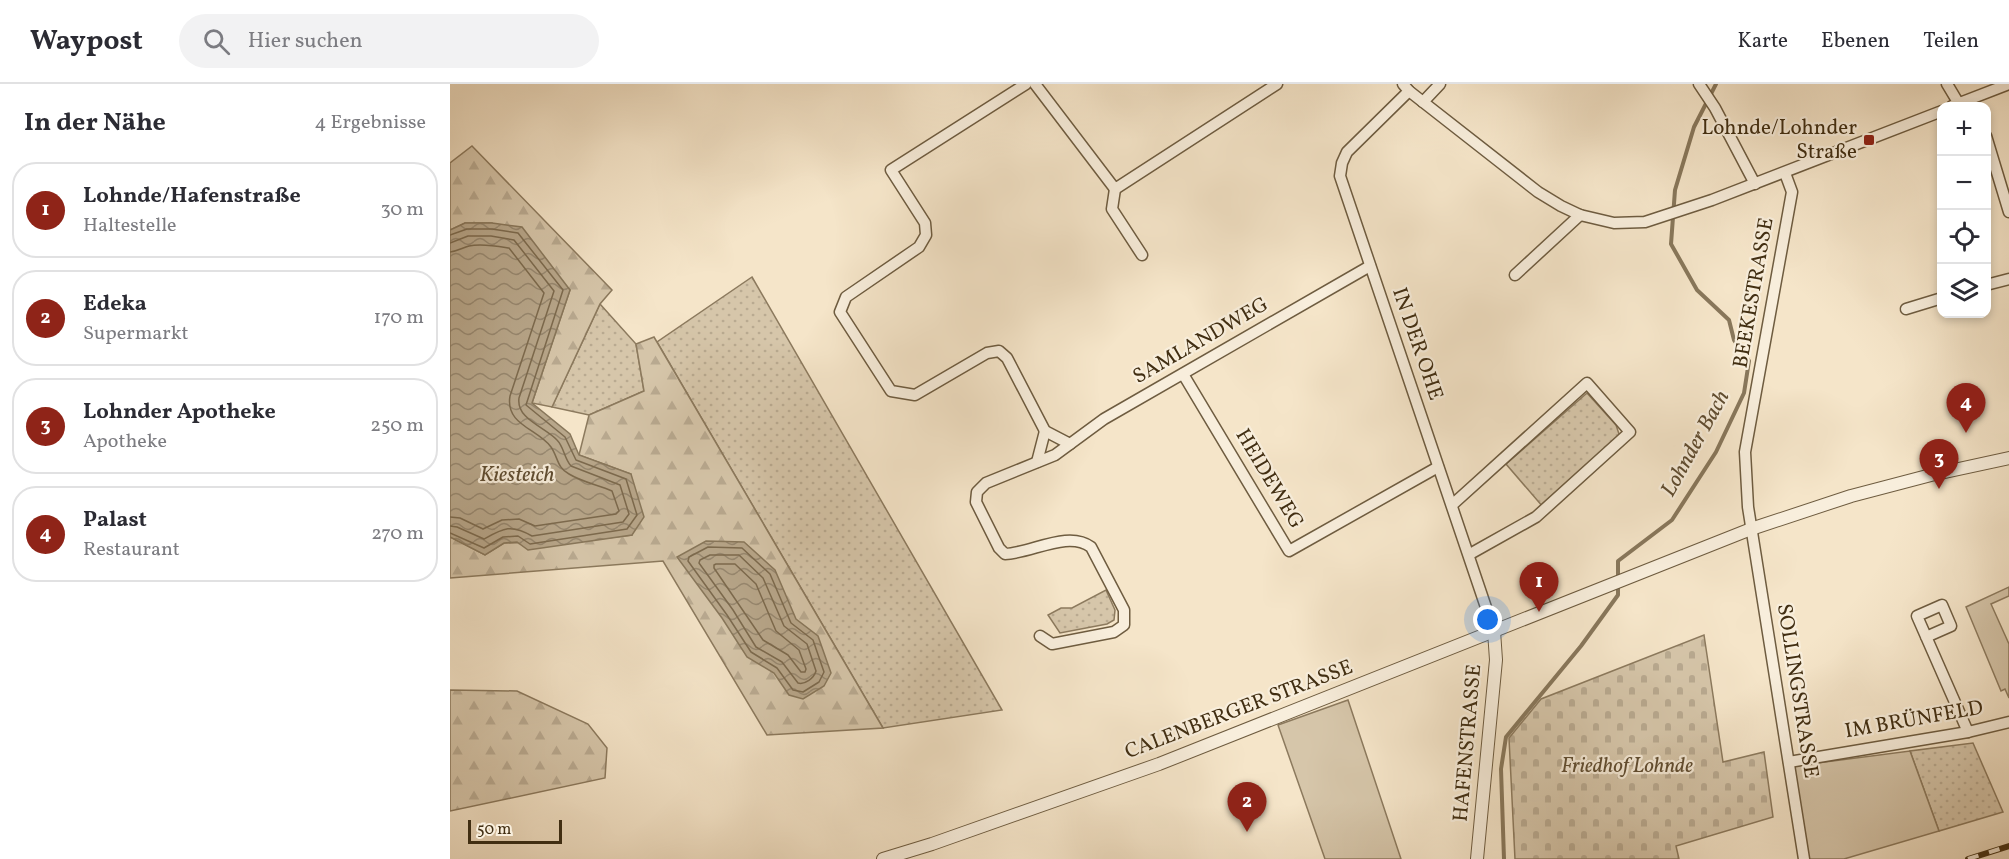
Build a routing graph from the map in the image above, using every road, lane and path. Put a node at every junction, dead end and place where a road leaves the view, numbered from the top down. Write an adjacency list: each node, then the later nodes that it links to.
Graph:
1 (1026, 84): 27 (street)
2 (1035, 84): 16 (street)
3 (1277, 84): 16 (street)
4 (1440, 84): 9 (street)
5 (1947, 84): 10 (street)
6 (2009, 84): 11 (street)
7 (1406, 87): 9 (street); 20 (street, IN DER OHE)
8 (1702, 88): 15 (street)
9 (1423, 102): 18 (street)
10 (1955, 102)
11 (1977, 102)
12 (1937, 113): 14 (street)
13 (1991, 153): 17 (street)
14 (1785, 173): 15 (street); 33 (street, BEEKESTRASSE)
15 (1755, 184): 18 (street)
16 (1115, 189): 19 (street)
17 (2009, 212)
18 (1580, 215): 21 (street)
19 (1142, 255)
20 (1370, 266): 26 (street, SAMLANDWEG); 31 (street, IN DER OHE)
21 (1515, 275)
22 (2009, 279): 23 (street)
23 (1991, 284)
24 (1937, 299): 25 (street)
25 (1906, 309)
26 (1183, 374): 28 (street, SAMLANDWEG); 31 (street, HEIDEWEG)
27 (1045, 431): 28 (street); 30 (street)
28 (1070, 444): 30 (street, SAMLANDWEG)
29 (2009, 458): 33 (street)
30 (1037, 462): 36 (street, SAMLANDWEG)
31 (1438, 467): 32 (street, IN DER OHE)
32 (1452, 505): 34 (street, IN DER OHE); 34 (street)
33 (1751, 529): 35 (street, CALENBERGER STRASSE); 40 (street, SOLLINGSTRASSE)
34 (1470, 555): 35 (street, IN DER OHE)
35 (1494, 631): 41 (street, CALENBERGER STRASSE); 42 (street, HAFENSTRASSE)
36 (1040, 636)
37 (1926, 637): 39 (street)
38 (2009, 722): 39 (street, IM BRÜNFELD)
39 (1968, 732): 40 (street, IM BRÜNFELD)
40 (1789, 762): 43 (street, SOLLINGSTRASSE)
41 (883, 859)
42 (1477, 859)
43 (1804, 859)

